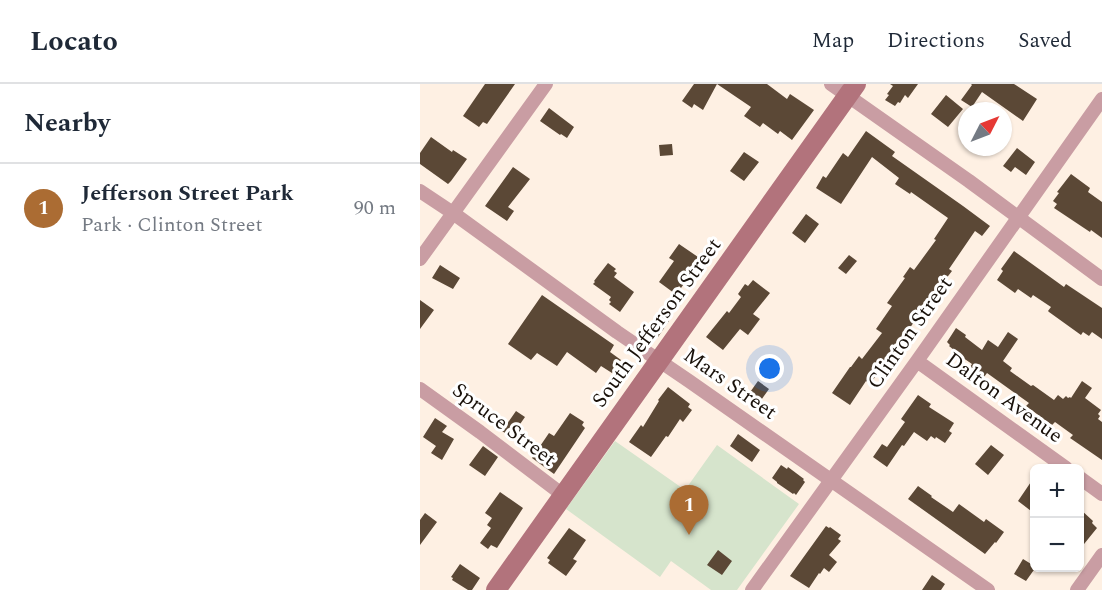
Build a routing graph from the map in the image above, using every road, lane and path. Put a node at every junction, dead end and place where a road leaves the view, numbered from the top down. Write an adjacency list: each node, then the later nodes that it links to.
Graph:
1 (546, 84): 6 (street)
2 (831, 84): 3 (street)
3 (852, 90): 7 (street); 10 (street, South Jefferson Street)
4 (1102, 99): 7 (street, Clinton Street)
5 (420, 191): 6 (street, Mars Street)
6 (453, 213): 8 (street); 10 (street, Mars Street)
7 (1018, 217): 9 (street); 11 (street, Clinton Street)
8 (420, 259)
9 (1102, 279)
10 (659, 361): 14 (street, Mars Street); 17 (street, South Jefferson Street)
11 (917, 361): 13 (street, Dalton Avenue); 14 (street, Clinton Street)
12 (420, 389): 17 (street, Spruce Street)
13 (1060, 464)
14 (831, 480): 20 (street, Clinton Street); 21 (street, Mars Street)
15 (1084, 481): 16 (street)
16 (1102, 494)
17 (563, 495): 19 (street, South Jefferson Street)
18 (1102, 555): 22 (street)
19 (496, 590)
20 (752, 590)
21 (988, 590)
22 (1077, 590)

